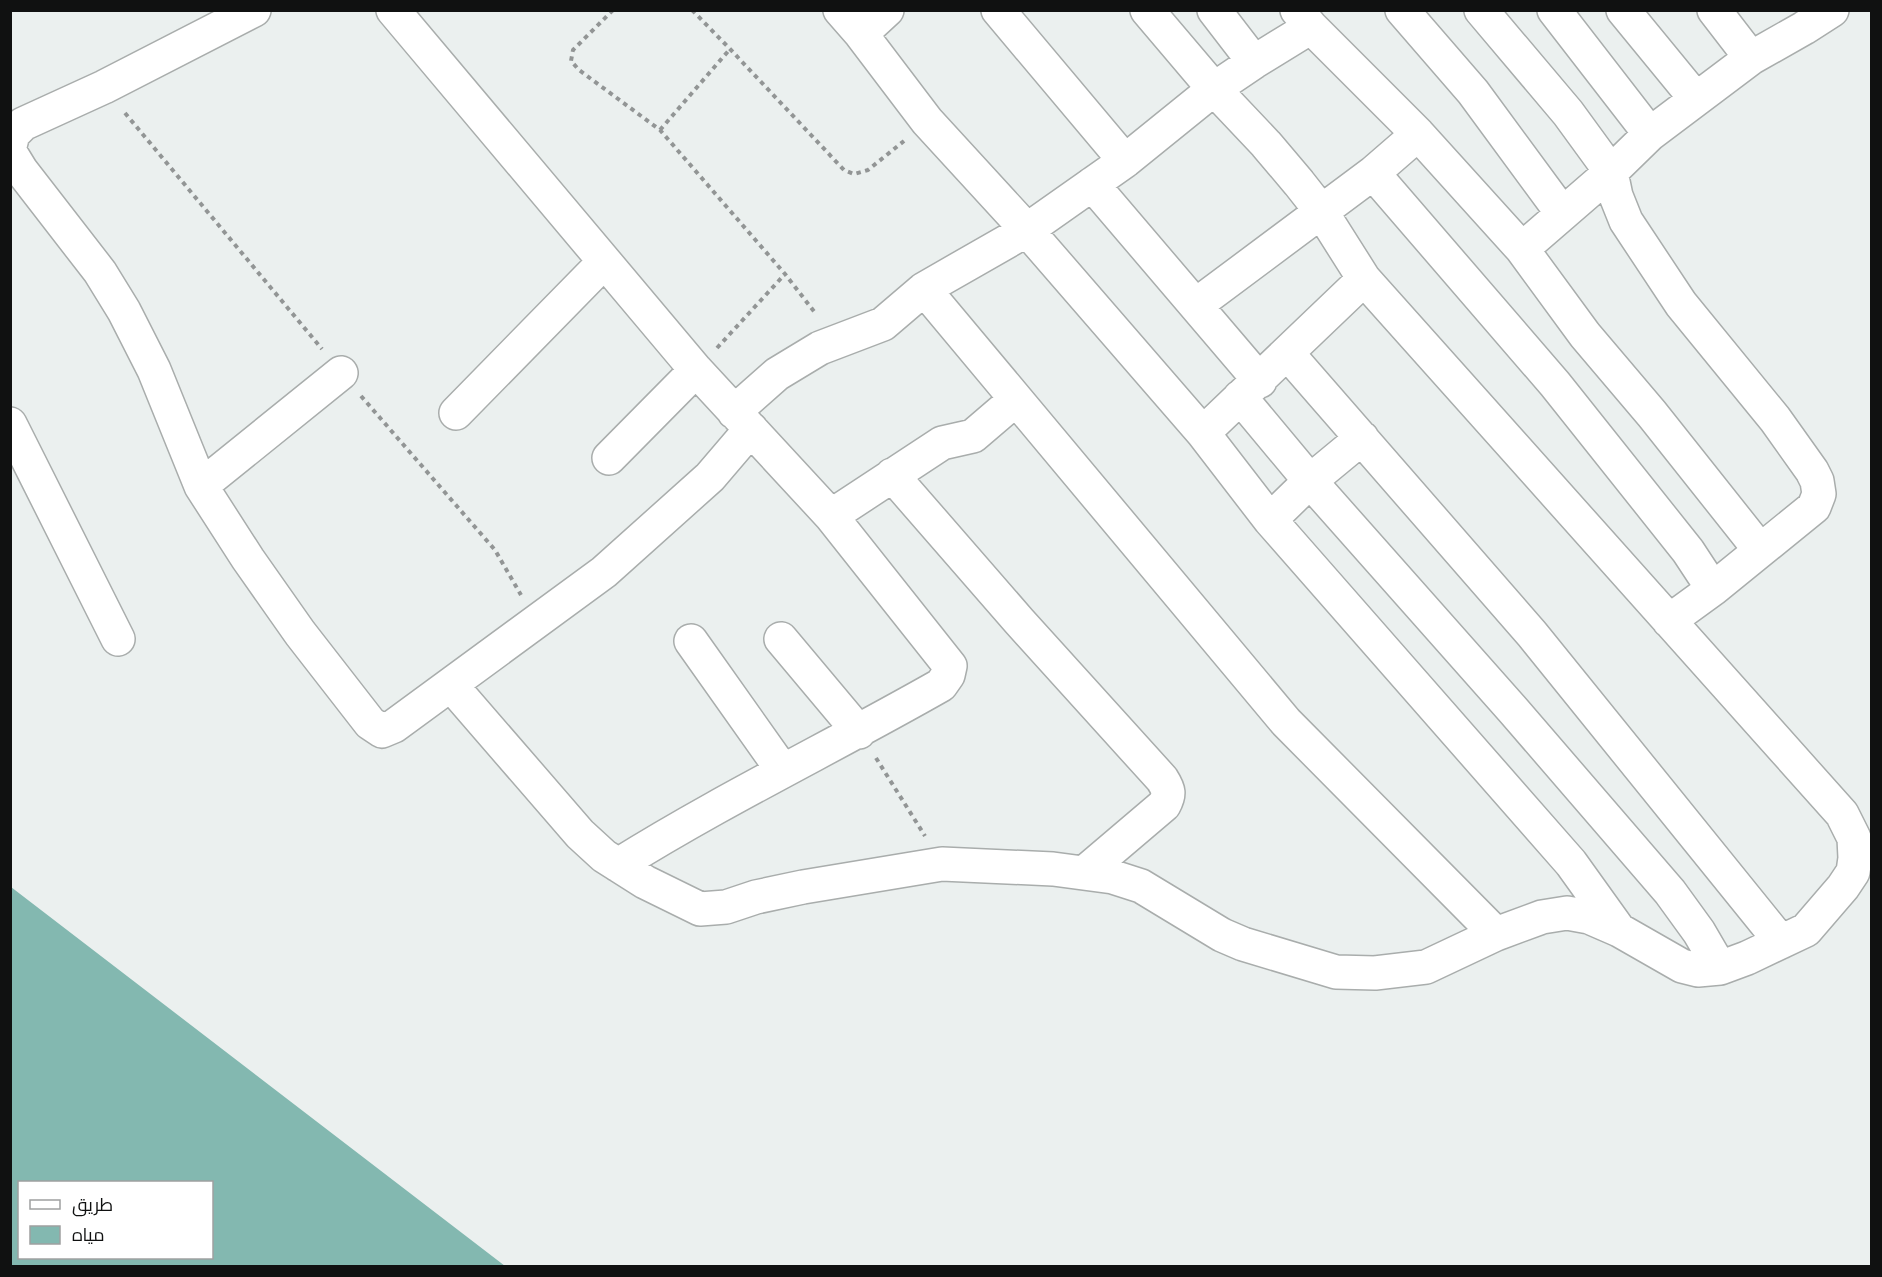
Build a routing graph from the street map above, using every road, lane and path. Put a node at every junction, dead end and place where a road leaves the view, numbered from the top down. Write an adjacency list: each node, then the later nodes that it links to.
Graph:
1 (254, 10): 21 (street)
2 (393, 10): 38 (street)
3 (614, 10): 25 (path)
4 (692, 10): 18 (path)
5 (887, 10): 17 (street)
6 (998, 10): 30 (street)
7 (1147, 10): 22 (street)
8 (1214, 10): 20 (street)
9 (1402, 10): 35 (street)
10 (1481, 10): 31 (street)
11 (1554, 10): 27 (street)
12 (1623, 10): 23 (street)
13 (1714, 10): 19 (street)
14 (1832, 10): 16 (street)
15 (1304, 19): 20 (street); 26 (street)
16 (1797, 19): 19 (street)
17 (851, 22): 24 (street)
18 (730, 49): 24 (path); 25 (path)
19 (1751, 58): 23 (street)
20 (1254, 62): 22 (street)
21 (104, 87): 28 (street); 46 (path)
22 (1214, 89): 30 (street); 34 (street)
23 (1696, 99): 27 (street)
24 (927, 121): 36 (street)
25 (660, 130): 39 (path)
26 (1418, 134): 32 (street); 37 (street)
27 (1650, 134): 31 (street)
28 (10, 146)
29 (10, 152): 57 (street)
30 (1125, 160): 33 (street)
31 (1611, 172): 35 (street); 60 (street)
32 (1372, 173): 34 (street); 61 (street)
33 (1092, 184): 36 (street); 42 (street)
34 (1321, 211): 40 (street); 42 (street)
35 (1562, 213): 37 (street)
36 (1027, 230): 41 (street); 52 (street)
37 (1522, 249): 60 (street)
38 (603, 262): 45 (street); 49 (street)
39 (785, 274): 43 (path); 45 (path)
40 (1364, 279): 44 (street); 62 (street)
41 (924, 289): 43 (street); 48 (street)
42 (1196, 305): 47 (street)
43 (837, 340): 50 (street)
44 (1288, 354): 47 (street); 53 (street)
45 (696, 370): 50 (street); 54 (street)
46 (342, 373): 57 (street); 63 (path)
47 (1250, 389): 52 (street); 56 (street)
48 (1015, 400): 55 (street); 74 (street)
49 (456, 413)
50 (742, 421): 58 (street); 63 (street)
51 (10, 424): 64 (street)
52 (1203, 433): 59 (street)
53 (1362, 438): 56 (street); 75 (street)
54 (609, 458)
55 (892, 475): 58 (street); 72 (street)
56 (1310, 482): 59 (street); 76 (street)
57 (201, 486): 67 (street)
58 (831, 516): 68 (street)
59 (1270, 520): 73 (street)
60 (1760, 550): 61 (street)
61 (1713, 589): 62 (street)
62 (1669, 621): 75 (street)
63 (536, 622): 67 (street)
64 (118, 639)
65 (781, 639): 68 (street)
66 (691, 641): 69 (street)
67 (451, 685): 71 (street)
68 (859, 732): 69 (street); 70 (path)
69 (783, 771): 71 (street)
70 (942, 864): 71 (street); 72 (street)
71 (618, 865)
72 (1084, 873): 74 (street)
73 (1619, 930): 74 (street); 76 (street)
74 (1496, 934)
75 (1781, 942): 76 (street)
76 (1720, 968)

